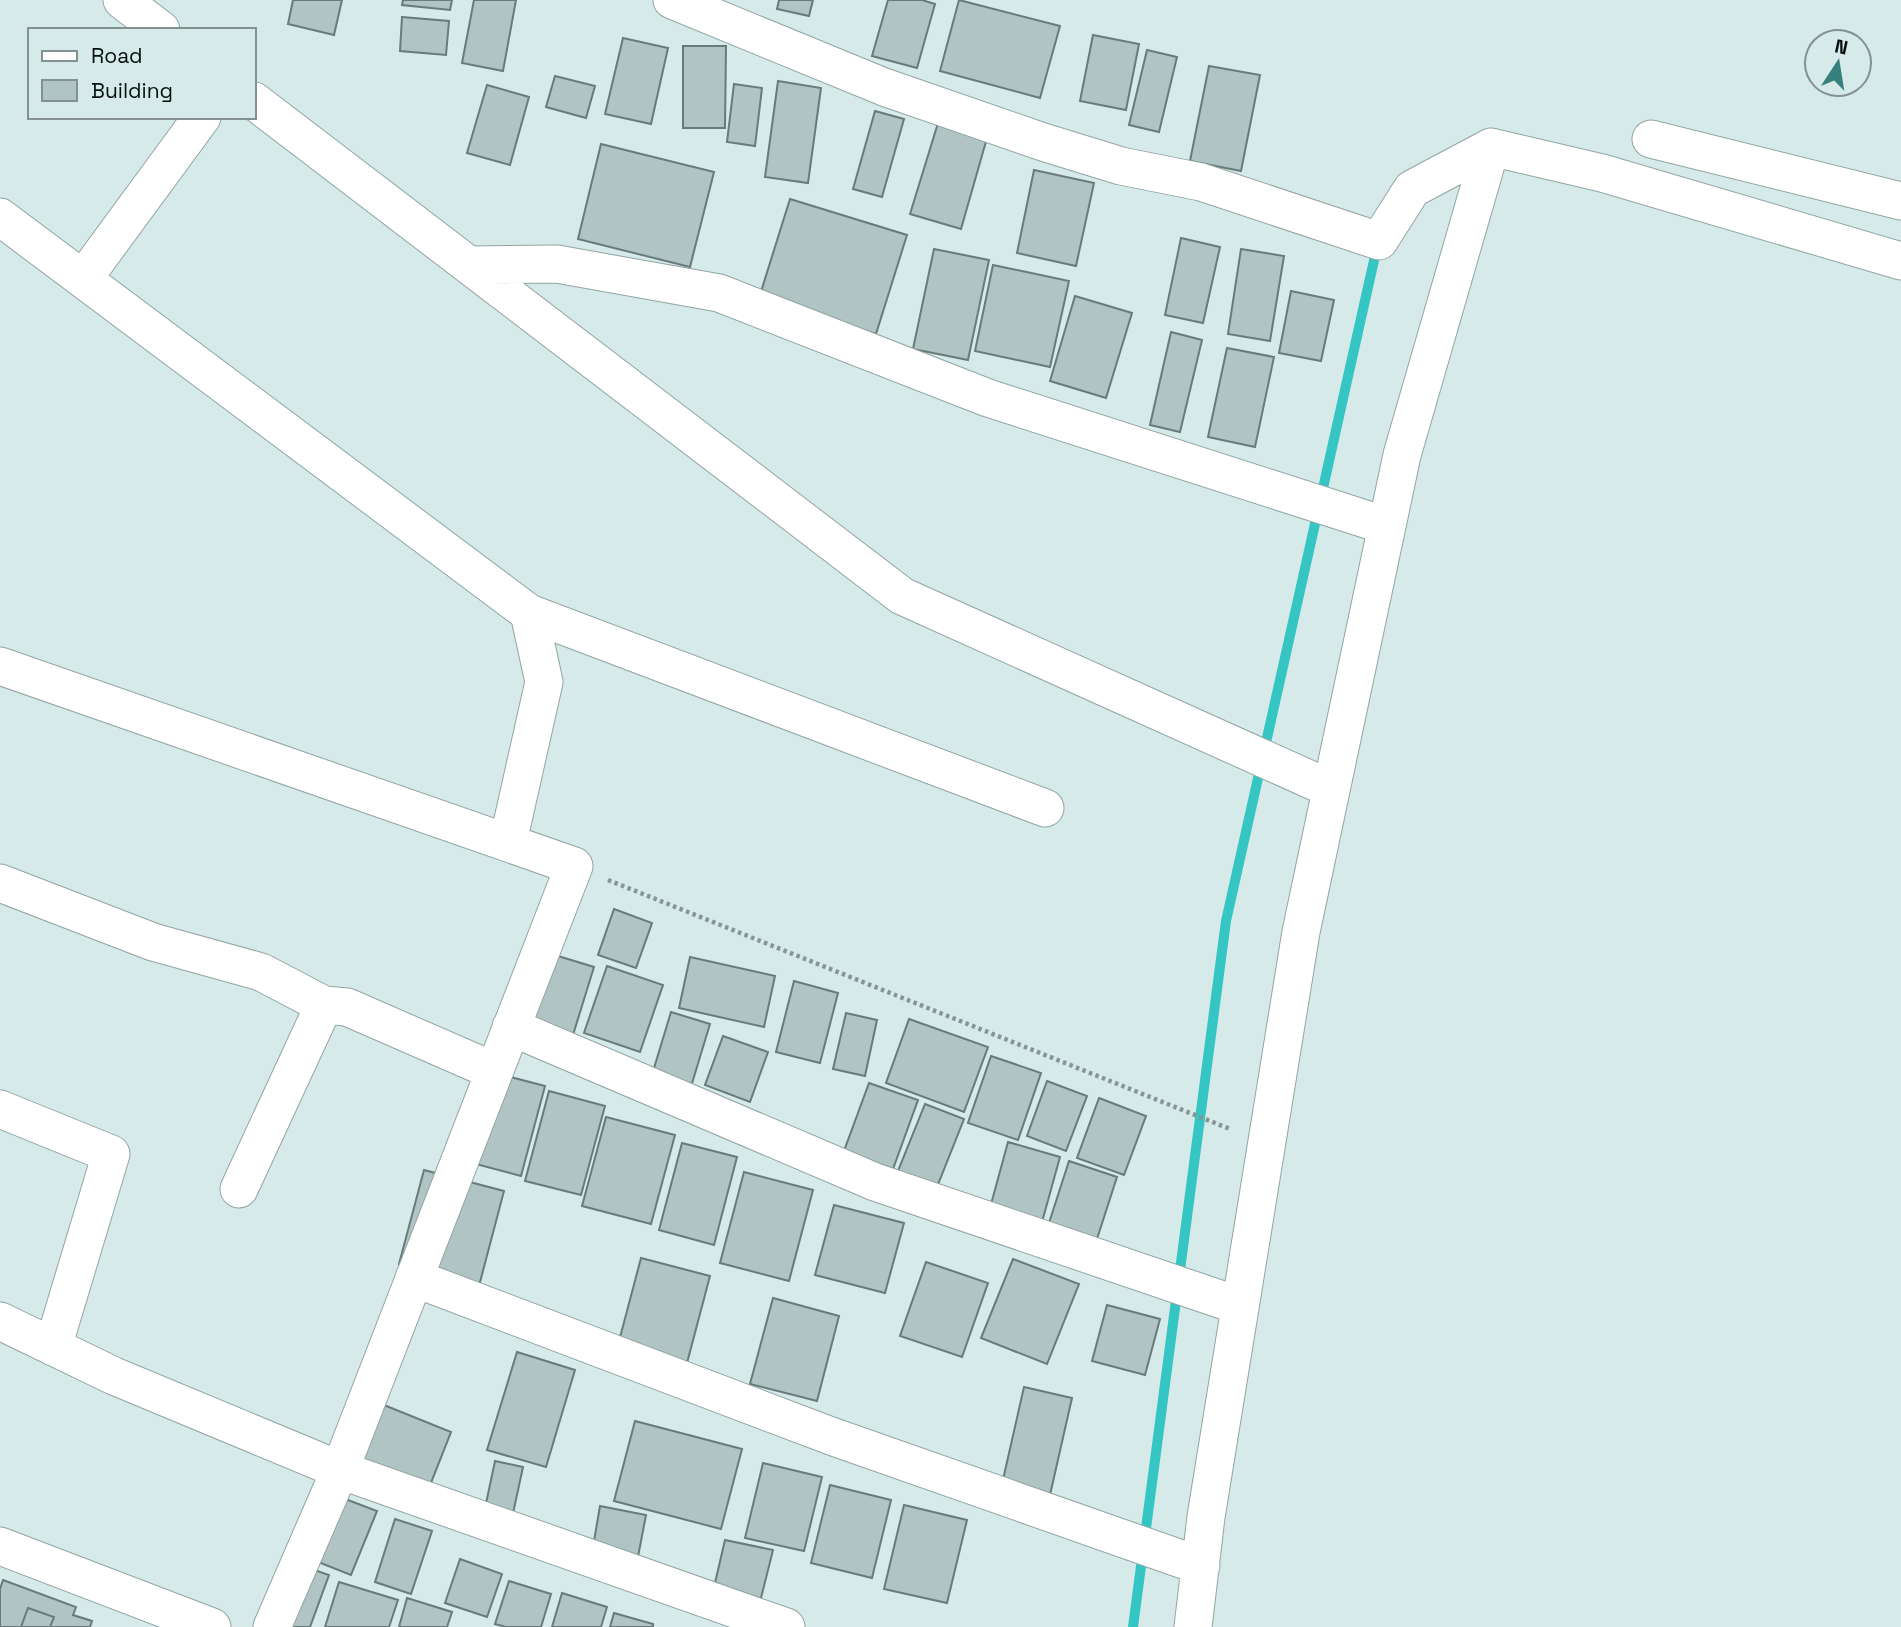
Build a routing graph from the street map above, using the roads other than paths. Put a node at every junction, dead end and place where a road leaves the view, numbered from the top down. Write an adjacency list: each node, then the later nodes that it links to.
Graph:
1 (122, 0): 3 (street)
2 (672, 0): 7 (street)
3 (158, 28)
4 (256, 103): 11 (street)
5 (201, 119): 12 (street)
6 (1651, 139): 8 (street)
7 (1491, 147): 10 (street); 13 (street)
8 (1901, 201)
9 (0, 217): 12 (street)
10 (1901, 261)
11 (469, 265): 13 (street); 16 (street)
12 (83, 279): 14 (street)
13 (1387, 526): 16 (street)
14 (529, 612): 17 (street); 18 (street)
15 (0, 666): 18 (street)
16 (1331, 789): 26 (street)
17 (1045, 808)
18 (508, 842): 21 (street)
19 (0, 883): 20 (street)
20 (324, 1005): 22 (street); 24 (street)
21 (511, 1027): 22 (street); 26 (street)
22 (495, 1072): 25 (street)
23 (0, 1109): 28 (street)
24 (239, 1189)
25 (414, 1278): 29 (street); 31 (street)
26 (1240, 1306): 31 (street)
27 (0, 1321): 28 (street)
28 (53, 1347): 29 (street)
29 (340, 1470): 33 (street); 34 (street)
30 (0, 1546): 32 (street)
31 (1201, 1566): 35 (street)
32 (212, 1627)
33 (272, 1627)
34 (786, 1627)
35 (1193, 1627)

